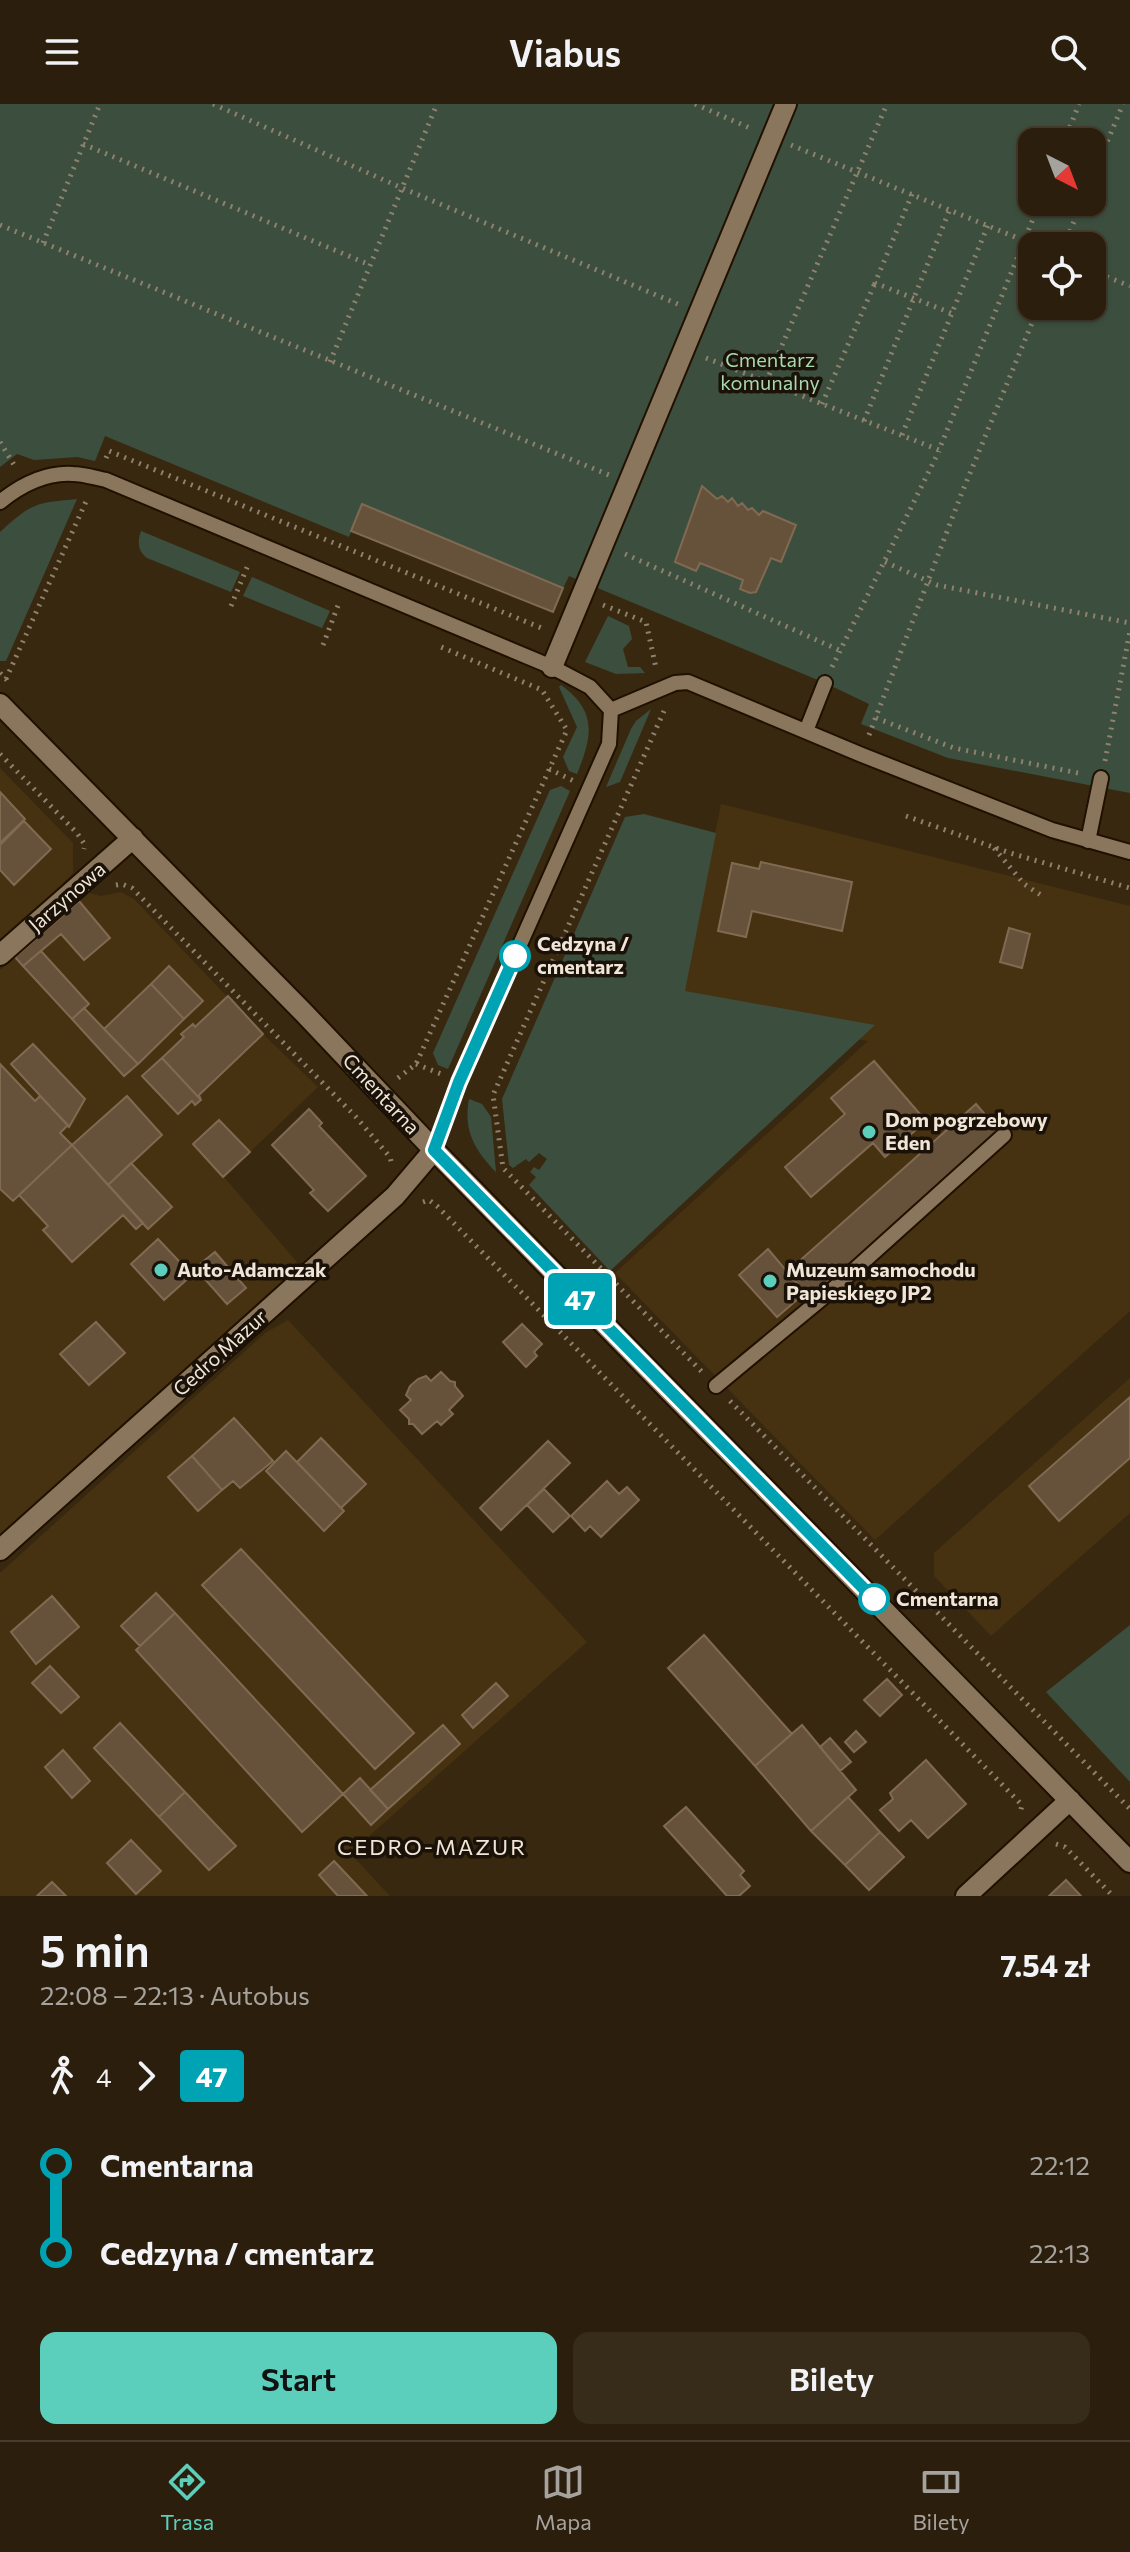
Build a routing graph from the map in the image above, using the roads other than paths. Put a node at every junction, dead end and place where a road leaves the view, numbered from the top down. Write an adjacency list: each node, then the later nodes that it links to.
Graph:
1 (786, 104): 3 (street)
2 (0, 502): 3 (lane)
3 (552, 667): 6 (lane)
4 (825, 683): 7 (lane)
5 (0, 704): 9 (street, Cmentarna)
6 (611, 710): 7 (lane); 14 (lane)
7 (806, 731): 10 (lane)
8 (1101, 778): 10 (lane)
9 (133, 838): 12 (street, Jarzynowa); 14 (street, Cmentarna)
10 (1088, 841): 11 (lane)
11 (1130, 852)
12 (0, 955)
13 (1004, 1135): 15 (lane)
14 (434, 1150): 16 (street, Cedro Mazur); 17 (street, Cmentarna)
15 (716, 1386)
16 (0, 1550)
17 (1070, 1800): 18 (street, Cmentarna); 19 (street)
18 (1130, 1862)
19 (966, 1896)

